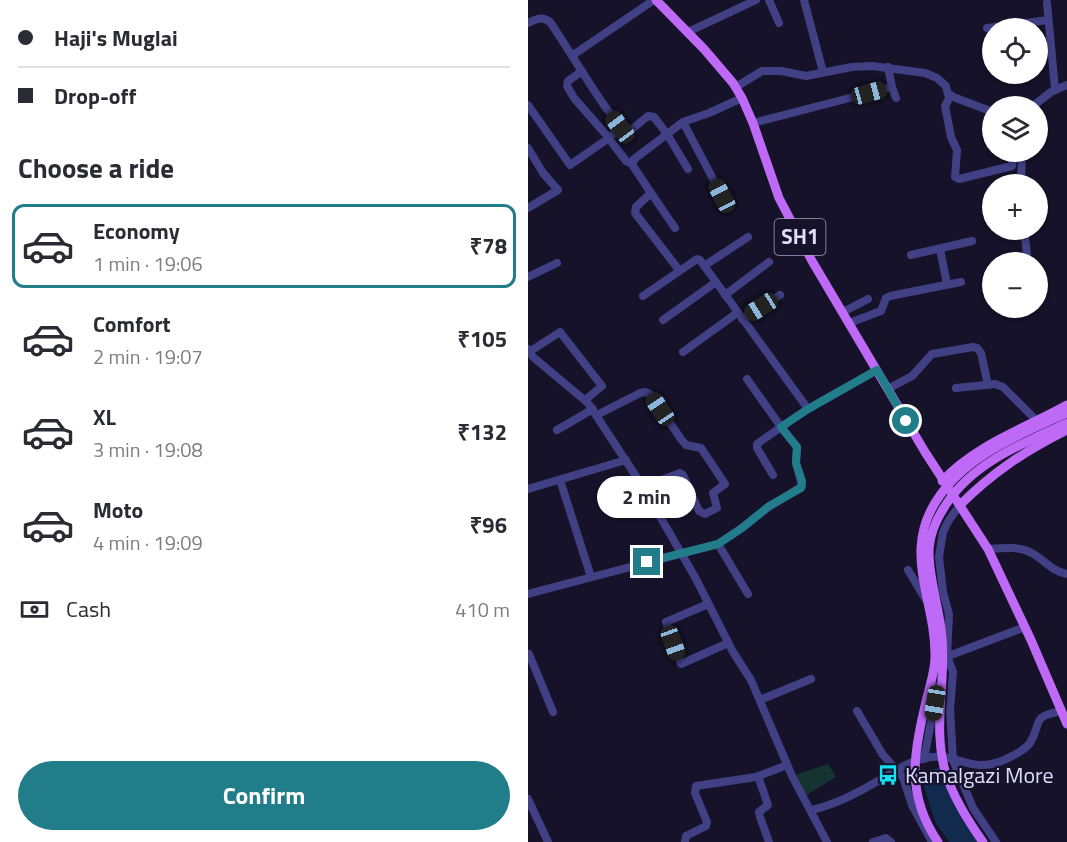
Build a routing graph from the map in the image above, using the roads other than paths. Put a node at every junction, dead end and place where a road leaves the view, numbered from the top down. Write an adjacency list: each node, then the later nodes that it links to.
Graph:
1 (655, 0): 10 (main road, SH1); 11 (street)
2 (756, 0): 10 (street)
3 (769, 0): 9 (street)
4 (804, 0): 14 (street)
5 (1047, 3): 6 (street)
6 (1048, 18)
7 (1048, 20): 18 (street)
8 (528, 23): 11 (street)
9 (778, 23)
10 (688, 32): 16 (main road, SH1)
11 (573, 56): 13 (street)
12 (888, 67): 14 (street); 17 (street); 19 (street)
13 (582, 71): 29 (street); 29 (street)
14 (823, 72): 16 (street)
15 (1067, 85): 18 (street)
16 (736, 87): 21 (main road, SH1)
17 (892, 87): 22 (street); 26 (street)
18 (1055, 89): 20 (street)
19 (951, 95): 24 (street); 31 (street)
20 (1046, 96)
21 (742, 98): 25 (street); 26 (main road, SH1)
22 (896, 98)
23 (528, 105): 29 (street)
24 (982, 108)
25 (683, 122): 28 (street); 35 (street)
26 (753, 123): 54 (main road, SH1)
27 (626, 134): 28 (street)
28 (667, 134): 32 (street); 33 (street)
29 (609, 138): 32 (street)
30 (528, 148): 36 (street)
31 (1013, 162)
32 (632, 164): 34 (street)
33 (688, 169)
34 (651, 193): 37 (street); 45 (street)
35 (722, 196)
36 (528, 208)
37 (675, 228)
38 (748, 237): 44 (street)
39 (972, 242): 40 (street)
40 (939, 249): 41 (street); 49 (street)
41 (911, 255)
42 (769, 262): 50 (street)
43 (557, 263): 46 (street)
44 (704, 266): 45 (street); 47 (street)
45 (680, 270): 52 (street)
46 (528, 277)
47 (716, 282): 50 (street); 56 (street)
48 (961, 282): 49 (street)
49 (947, 284): 57 (street)
50 (725, 295): 55 (street)
51 (780, 295): 55 (street)
52 (643, 296)
53 (868, 299): 54 (street)
54 (843, 312): 57 (main road, SH1)
55 (740, 316): 58 (street); 67 (street)
56 (663, 320)
57 (849, 323): 60 (main road, SH1)
58 (683, 352)
59 (529, 353): 65 (street); 65 (street)
60 (877, 370): 64 (main road, SH1); 67 (street)
61 (747, 379): 72 (street)
62 (988, 385): 63 (street); 64 (street); 70 (street)
63 (956, 388)
64 (888, 389): 78 (main road, SH1)
65 (585, 400): 68 (street)
66 (1067, 405): 70 (main road)
67 (808, 409): 72 (street)
68 (595, 412): 73 (street); 75 (street); 79 (street)
69 (1067, 413): 118 (main road, bridge)
70 (1037, 421): 78 (main road)
71 (1067, 423): 119 (main road, bridge)
72 (781, 427): 76 (street); 82 (street)
73 (557, 430)
74 (1067, 430): 81 (main road)
75 (626, 460): 77 (street); 79 (street)
76 (773, 475)
77 (560, 480): 80 (street); 87 (street)
78 (942, 481): 81 (main road, SH1)
79 (643, 487): 84 (street)
80 (528, 489)
81 (960, 505): 83 (main road, SH1); 92 (street)
82 (718, 544): 84 (street); 89 (street)
83 (988, 549): 86 (street); 91 (main road, SH1)
84 (682, 553): 87 (street); 90 (street)
85 (908, 570): 92 (street)
86 (1067, 574)
87 (591, 577): 88 (street)
88 (528, 594)
89 (748, 594)
90 (708, 604): 93 (street); 93 (street)
91 (1025, 627): 94 (street); 102 (main road, SH1)
92 (948, 636): 94 (street); 96 (street)
93 (728, 643): 99 (street)
94 (957, 652): 96 (street)
95 (528, 653): 101 (street)
96 (947, 656): 97 (street); 104 (street); 105 (street)
97 (932, 664)
98 (811, 679): 99 (street)
99 (760, 700): 106 (street)
100 (857, 711): 107 (street)
101 (553, 712)
102 (1065, 712): 103 (main road, SH1); 105 (street)
103 (1067, 724)
104 (924, 759): 105 (street); 107 (street)
105 (953, 760): 120 (street)
106 (787, 765): 108 (street); 110 (street)
107 (897, 769): 110 (street); 117 (street)
108 (758, 776): 112 (street); 113 (street)
109 (528, 799): 111 (street)
110 (811, 810): 114 (street)
111 (548, 842)
112 (685, 842)
113 (769, 842)
114 (827, 842)
115 (873, 842): 116 (street)
116 (891, 842)
117 (932, 842)
118 (938, 842)
119 (983, 842)
120 (996, 842)

